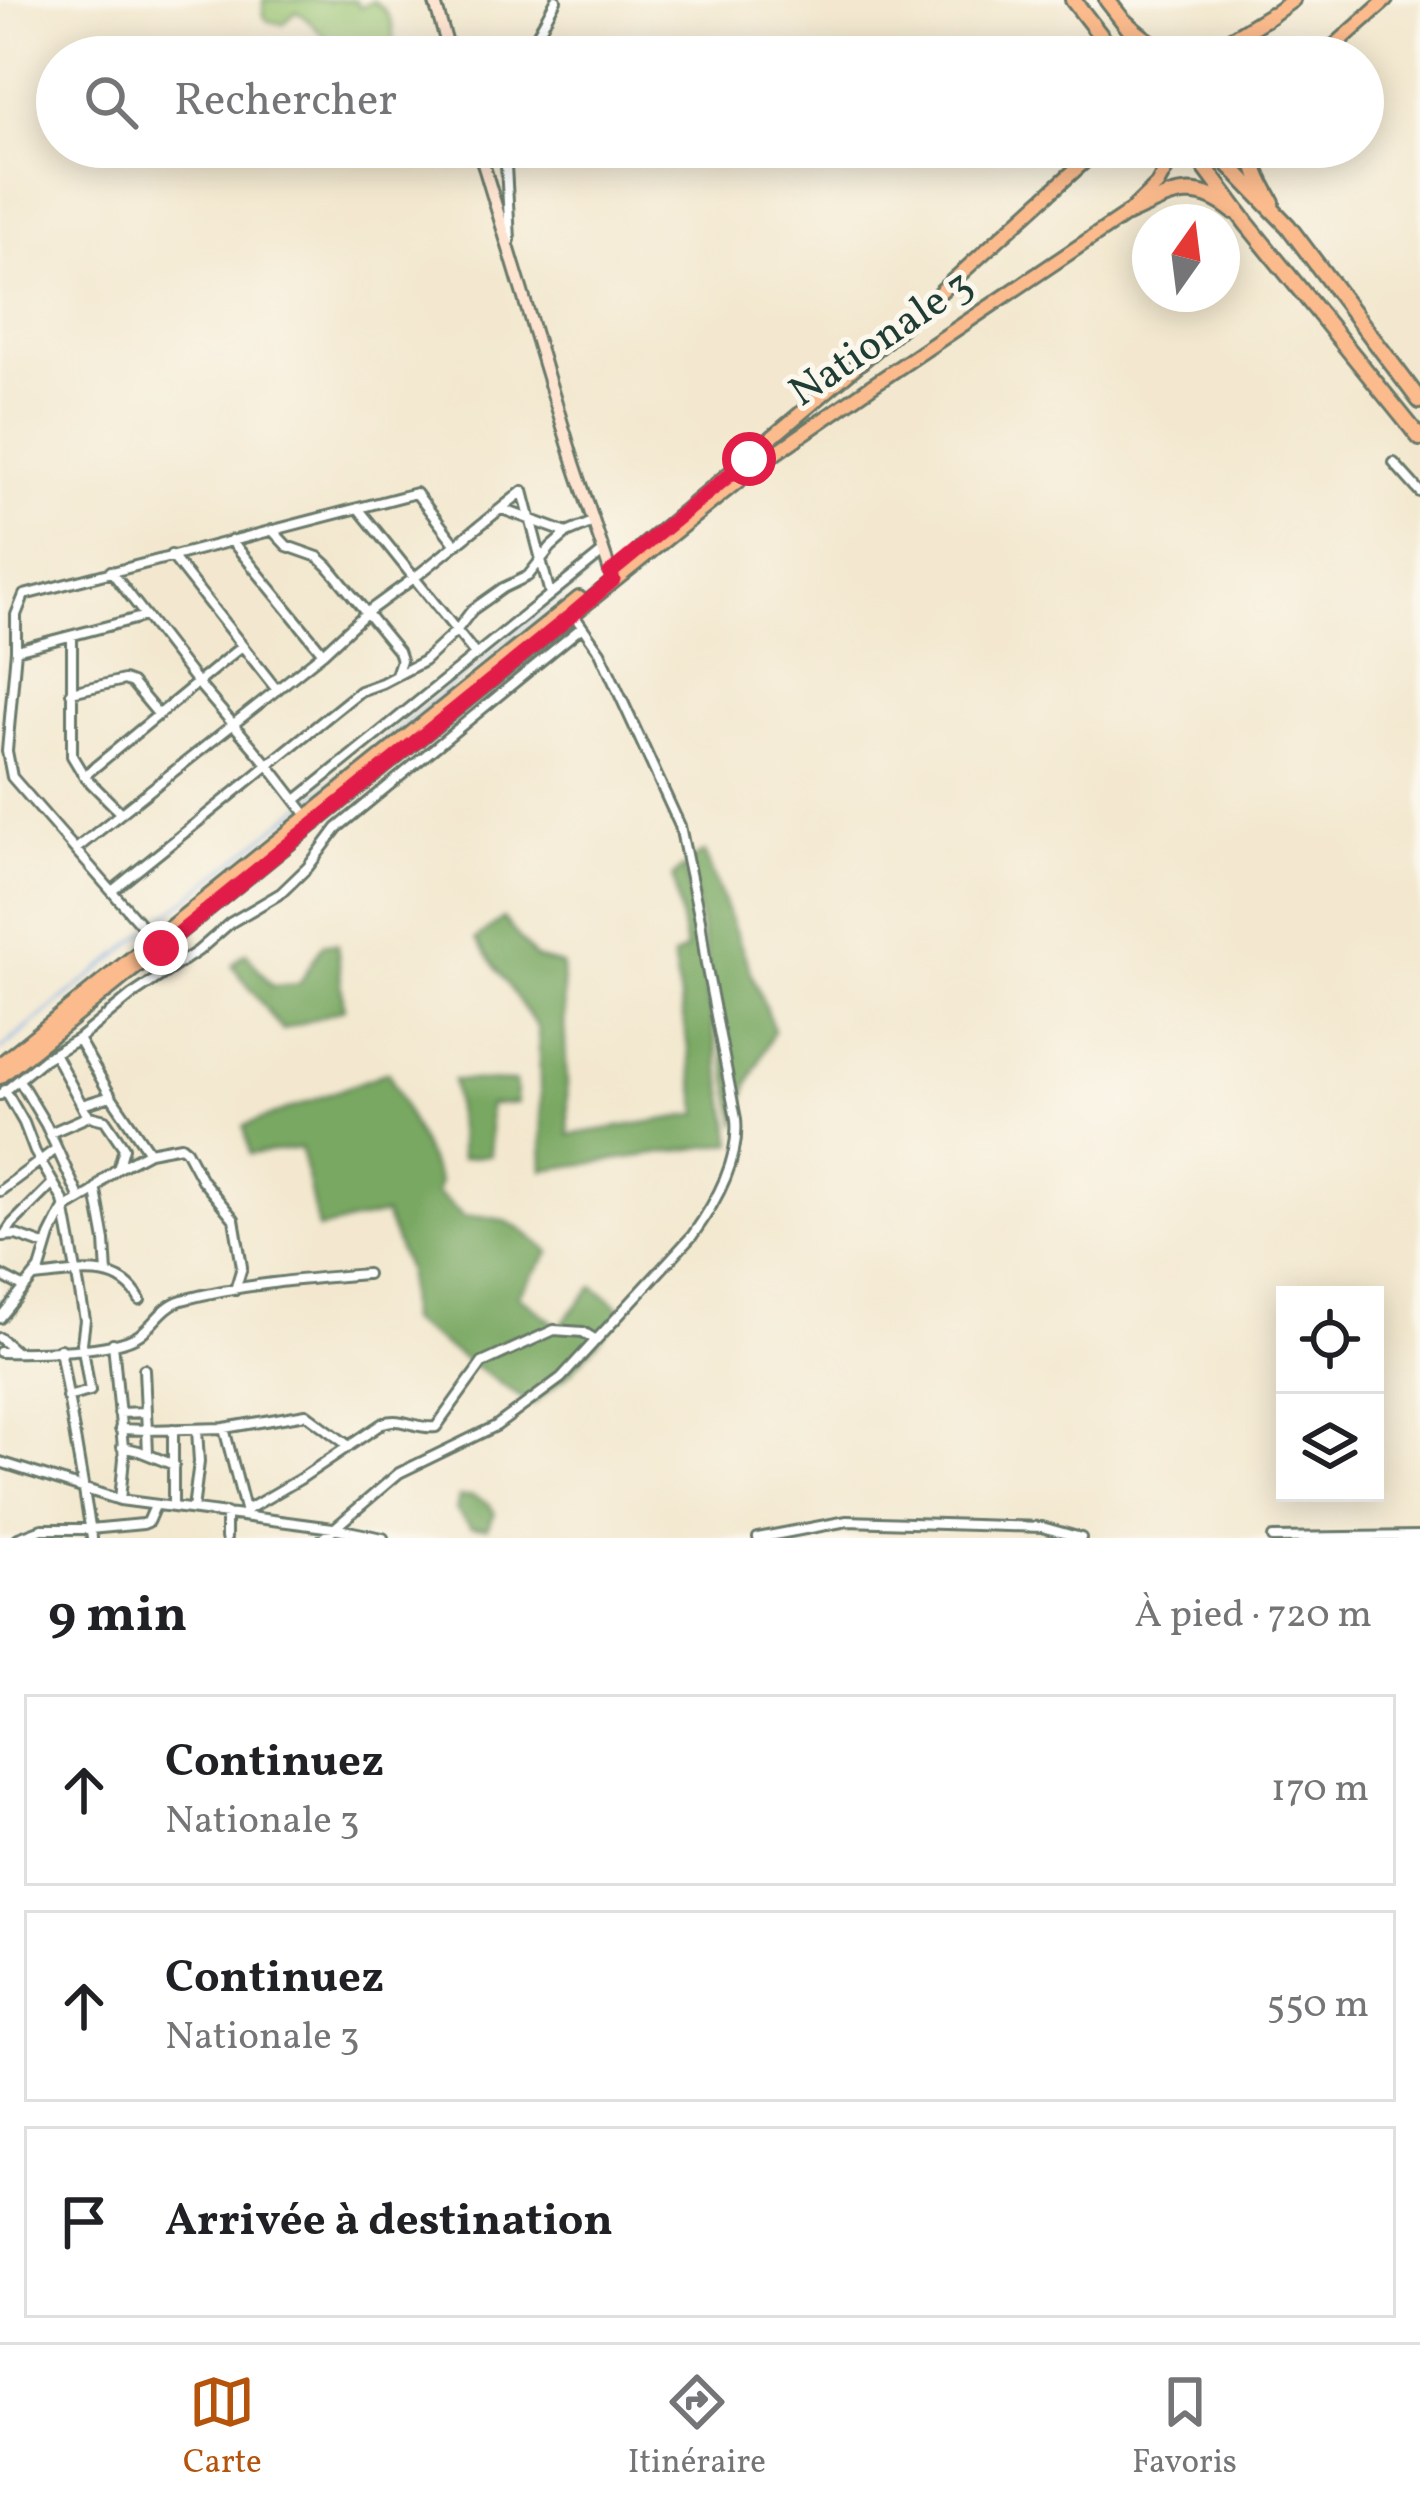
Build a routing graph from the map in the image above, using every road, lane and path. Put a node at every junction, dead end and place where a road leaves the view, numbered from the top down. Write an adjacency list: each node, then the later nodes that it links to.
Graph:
1 (434, 0): 9 (main road)
2 (556, 0): 10 (street)
3 (1073, 0): 11 (highway)
4 (1107, 0): 8 (highway)
5 (1293, 0): 7 (main road)
6 (1386, 0): 16 (main road)
7 (1270, 16): 14 (highway); 15 (main road)
8 (1125, 22): 12 (highway); 13 (highway)
9 (445, 36)
10 (536, 36)
11 (1100, 36)
12 (1135, 36)
13 (1139, 36)
14 (1236, 36)
15 (1246, 36)
16 (1346, 36)
17 (485, 168): 27 (main road)
18 (506, 168): 27 (street)
19 (1076, 168): 44 (main road, Nationale 3)
20 (1164, 168): 24 (main road, Nationale 3)
21 (1210, 168): 25 (highway)
22 (1232, 168): 26 (highway)
23 (1254, 168): 26 (highway)
24 (1127, 214): 25 (highway); 44 (main road, Nationale 3)
25 (1246, 224): 29 (highway)
26 (1288, 226): 28 (highway)
27 (511, 253): 35 (main road)
28 (1420, 401)
29 (1420, 438)
30 (1394, 464): 31 (street)
31 (1420, 492)
32 (358, 508): 36 (street); 39 (street); 45 (street)
33 (501, 509): 34 (street); 34 (street); 39 (street)
34 (530, 517): 37 (street); 42 (street)
35 (593, 522): 37 (street); 40 (main road)
36 (272, 530): 38 (street); 47 (street)
37 (567, 533): 42 (street)
38 (230, 540): 41 (street); 55 (street)
39 (456, 545): 45 (street)
40 (603, 552): 44 (main road); 46 (street)
41 (172, 555): 43 (street); 53 (street)
42 (541, 560): 46 (street); 51 (street)
43 (111, 571): 49 (street); 54 (street)
44 (612, 577): 48 (main road, Nationale 3); 67 (main road, Nationale 3)
45 (414, 578): 47 (street); 51 (street)
46 (550, 594): 56 (street)
47 (366, 613): 55 (street); 57 (street)
48 (573, 614): 50 (street); 67 (main road, Nationale 3)
49 (146, 616): 52 (street); 58 (street)
50 (582, 627): 71 (street); 103 (street)
51 (456, 631): 56 (street); 57 (street)
52 (72, 636): 54 (street); 60 (street)
53 (242, 646): 58 (street); 59 (street)
54 (16, 650): 68 (street)
55 (323, 652): 59 (street)
56 (476, 655): 65 (street)
57 (395, 676): 63 (street)
58 (196, 681): 61 (street); 62 (street)
59 (277, 690): 62 (street)
60 (71, 692): 61 (street); 64 (street)
61 (158, 714): 64 (street)
62 (231, 724): 63 (street); 66 (street)
63 (269, 766): 65 (street); 69 (street)
64 (84, 776): 66 (street)
65 (296, 800): 67 (street)
66 (120, 812): 68 (street)
67 (310, 820): 70 (main road, Nationale 3)
68 (76, 849): 69 (street)
69 (112, 891): 70 (street)
70 (158, 944): 73 (main road, Nationale 3); 75 (main road, Nationale 3)
71 (78, 1039): 72 (street); 76 (street)
72 (54, 1053): 74 (street); 77 (street)
73 (0, 1064)
74 (19, 1080): 75 (street); 81 (street)
75 (2, 1087): 84 (street)
76 (111, 1096): 77 (street); 79 (street)
77 (82, 1105): 78 (street)
78 (89, 1116): 80 (street); 81 (street)
79 (127, 1121): 80 (street); 83 (street)
80 (112, 1130): 85 (street)
81 (50, 1133): 82 (street)
82 (56, 1148): 84 (street); 89 (street)
83 (149, 1152): 85 (street); 99 (street)
84 (40, 1162): 86 (street); 88 (street)
85 (117, 1169): 87 (street)
86 (52, 1184): 90 (street); 91 (street)
87 (95, 1190): 89 (street); 94 (street)
88 (0, 1191)
89 (80, 1199): 90 (street)
90 (63, 1210): 92 (street); 93 (street)
91 (2, 1236): 92 (street)
92 (46, 1246): 97 (street)
93 (77, 1272): 94 (street); 97 (street); 106 (street)
94 (107, 1274): 100 (street)
95 (367, 1274): 99 (street)
96 (0, 1275): 98 (street)
97 (35, 1276): 98 (street)
98 (23, 1287): 101 (street)
99 (235, 1290): 104 (street)
100 (140, 1300)
101 (0, 1318)
102 (0, 1339): 109 (street)
103 (596, 1340): 120 (street); 134 (street)
104 (113, 1343): 105 (street); 110 (street)
105 (101, 1346): 106 (street); 110 (street)
106 (84, 1348): 107 (street); 112 (street)
107 (60, 1349): 109 (street); 112 (street)
108 (0, 1352): 109 (street)
109 (17, 1353)
110 (114, 1355): 114 (street)
111 (144, 1369): 113 (street)
112 (68, 1397): 127 (street)
113 (146, 1412): 114 (street); 118 (street)
114 (119, 1413): 116 (street)
115 (224, 1428): 117 (street); 120 (street); 133 (street)
116 (120, 1429): 118 (street); 121 (street)
117 (197, 1429): 119 (street); 131 (street)
118 (147, 1430): 119 (street); 123 (street)
119 (173, 1430): 122 (street)
120 (349, 1446): 133 (street)
121 (122, 1447): 123 (street); 128 (street)
122 (172, 1453): 124 (street); 126 (street)
123 (148, 1454): 124 (street)
124 (162, 1460): 126 (street)
125 (0, 1462): 127 (street)
126 (174, 1466): 130 (street)
127 (83, 1490): 128 (street); 135 (street)
128 (120, 1500): 129 (street)
129 (155, 1506): 130 (street); 135 (street)
130 (173, 1507): 131 (street)
131 (193, 1509): 132 (street)
132 (226, 1514): 133 (street); 138 (street)
133 (246, 1514): 134 (street)
134 (332, 1528): 139 (street); 140 (street)
135 (91, 1533): 137 (street)
136 (1420, 1536): 143 (street)
137 (18, 1538)
138 (226, 1538)
139 (323, 1538)
140 (383, 1538)
141 (758, 1538): 142 (street)
142 (1082, 1538)
143 (1273, 1538)

